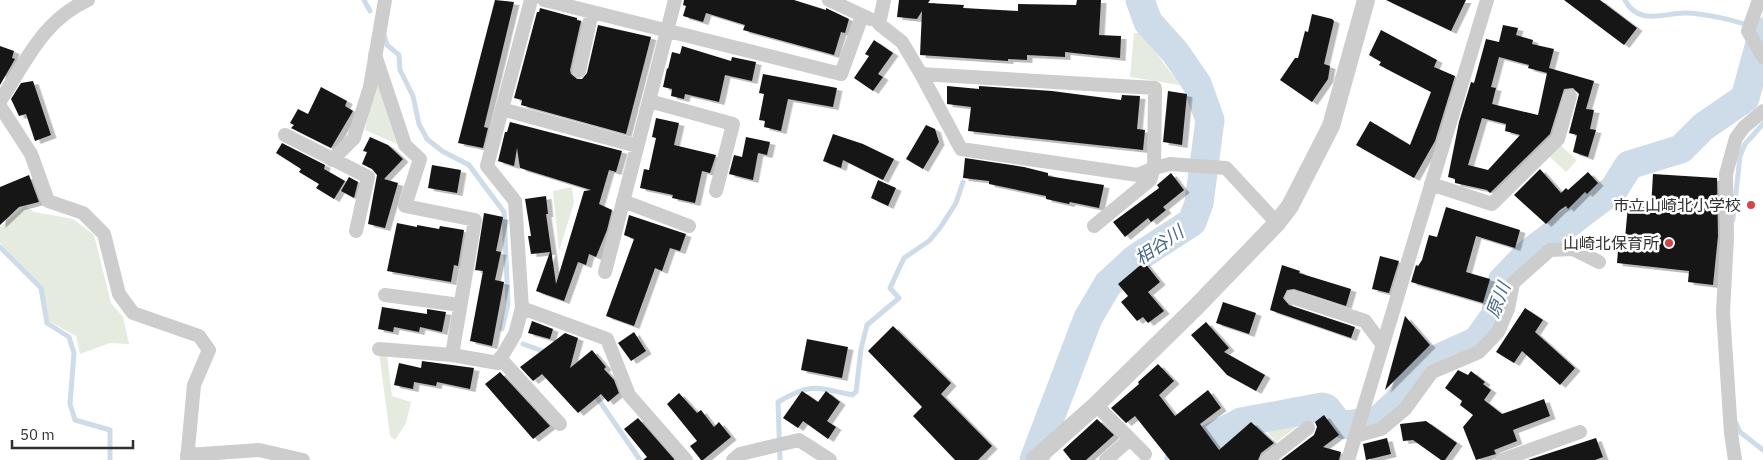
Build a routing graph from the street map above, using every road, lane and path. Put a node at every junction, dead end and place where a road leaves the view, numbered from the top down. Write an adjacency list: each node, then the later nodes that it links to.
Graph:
1 (88, 0): 20 (street)
2 (385, 0): 15 (street)
3 (531, 0): 23 (street)
4 (544, 0): 11 (street)
5 (675, 0): 14 (street)
6 (829, 0): 12 (street)
7 (884, 0): 13 (street)
8 (1366, 0): 32 (street)
9 (1487, 0): 29 (street)
10 (1759, 0): 16 (street)
11 (592, 12): 14 (street); 17 (street)
12 (862, 16): 13 (street); 14 (street)
13 (879, 24): 18 (street)
14 (666, 30): 21 (street)
15 (375, 55): 27 (street); 40 (street)
16 (1763, 57)
17 (579, 71)
18 (922, 74): 28 (street); 28 (street)
19 (1570, 96): 29 (street)
20 (0, 101)
21 (649, 101): 26 (street); 30 (street)
22 (0, 106): 53 (street)
23 (502, 109): 26 (street); 41 (street)
24 (1763, 111): 63 (street)
25 (285, 135): 27 (street)
26 (637, 146): 31 (street)
27 (332, 160): 35 (street)
28 (1154, 168): 32 (street); 34 (street)
29 (1431, 184): 42 (street)
30 (716, 190)
31 (623, 201): 33 (street); 37 (street)
32 (1277, 223): 46 (street)
33 (689, 226)
34 (1094, 226)
35 (356, 231)
36 (1599, 262): 50 (street)
37 (605, 272)
38 (385, 295): 40 (street)
39 (1292, 297): 42 (street)
40 (460, 305): 44 (street)
41 (522, 308): 45 (street); 55 (street)
42 (1382, 344): 50 (street)
43 (378, 349): 44 (street)
44 (452, 355): 45 (street)
45 (500, 358): 47 (street)
46 (1096, 405): 51 (street); 58 (street)
47 (560, 424)
48 (1308, 428): 60 (street)
49 (1580, 432): 62 (street)
50 (1356, 433): 61 (street)
51 (1130, 439): 52 (street); 59 (street)
52 (1144, 454)
53 (187, 458): 54 (street)
54 (303, 460)
55 (686, 460)
56 (733, 460): 57 (street)
57 (830, 460)
58 (1034, 460)
59 (1106, 460)
60 (1267, 460)
61 (1348, 460)
62 (1502, 460)
63 (1735, 460)

